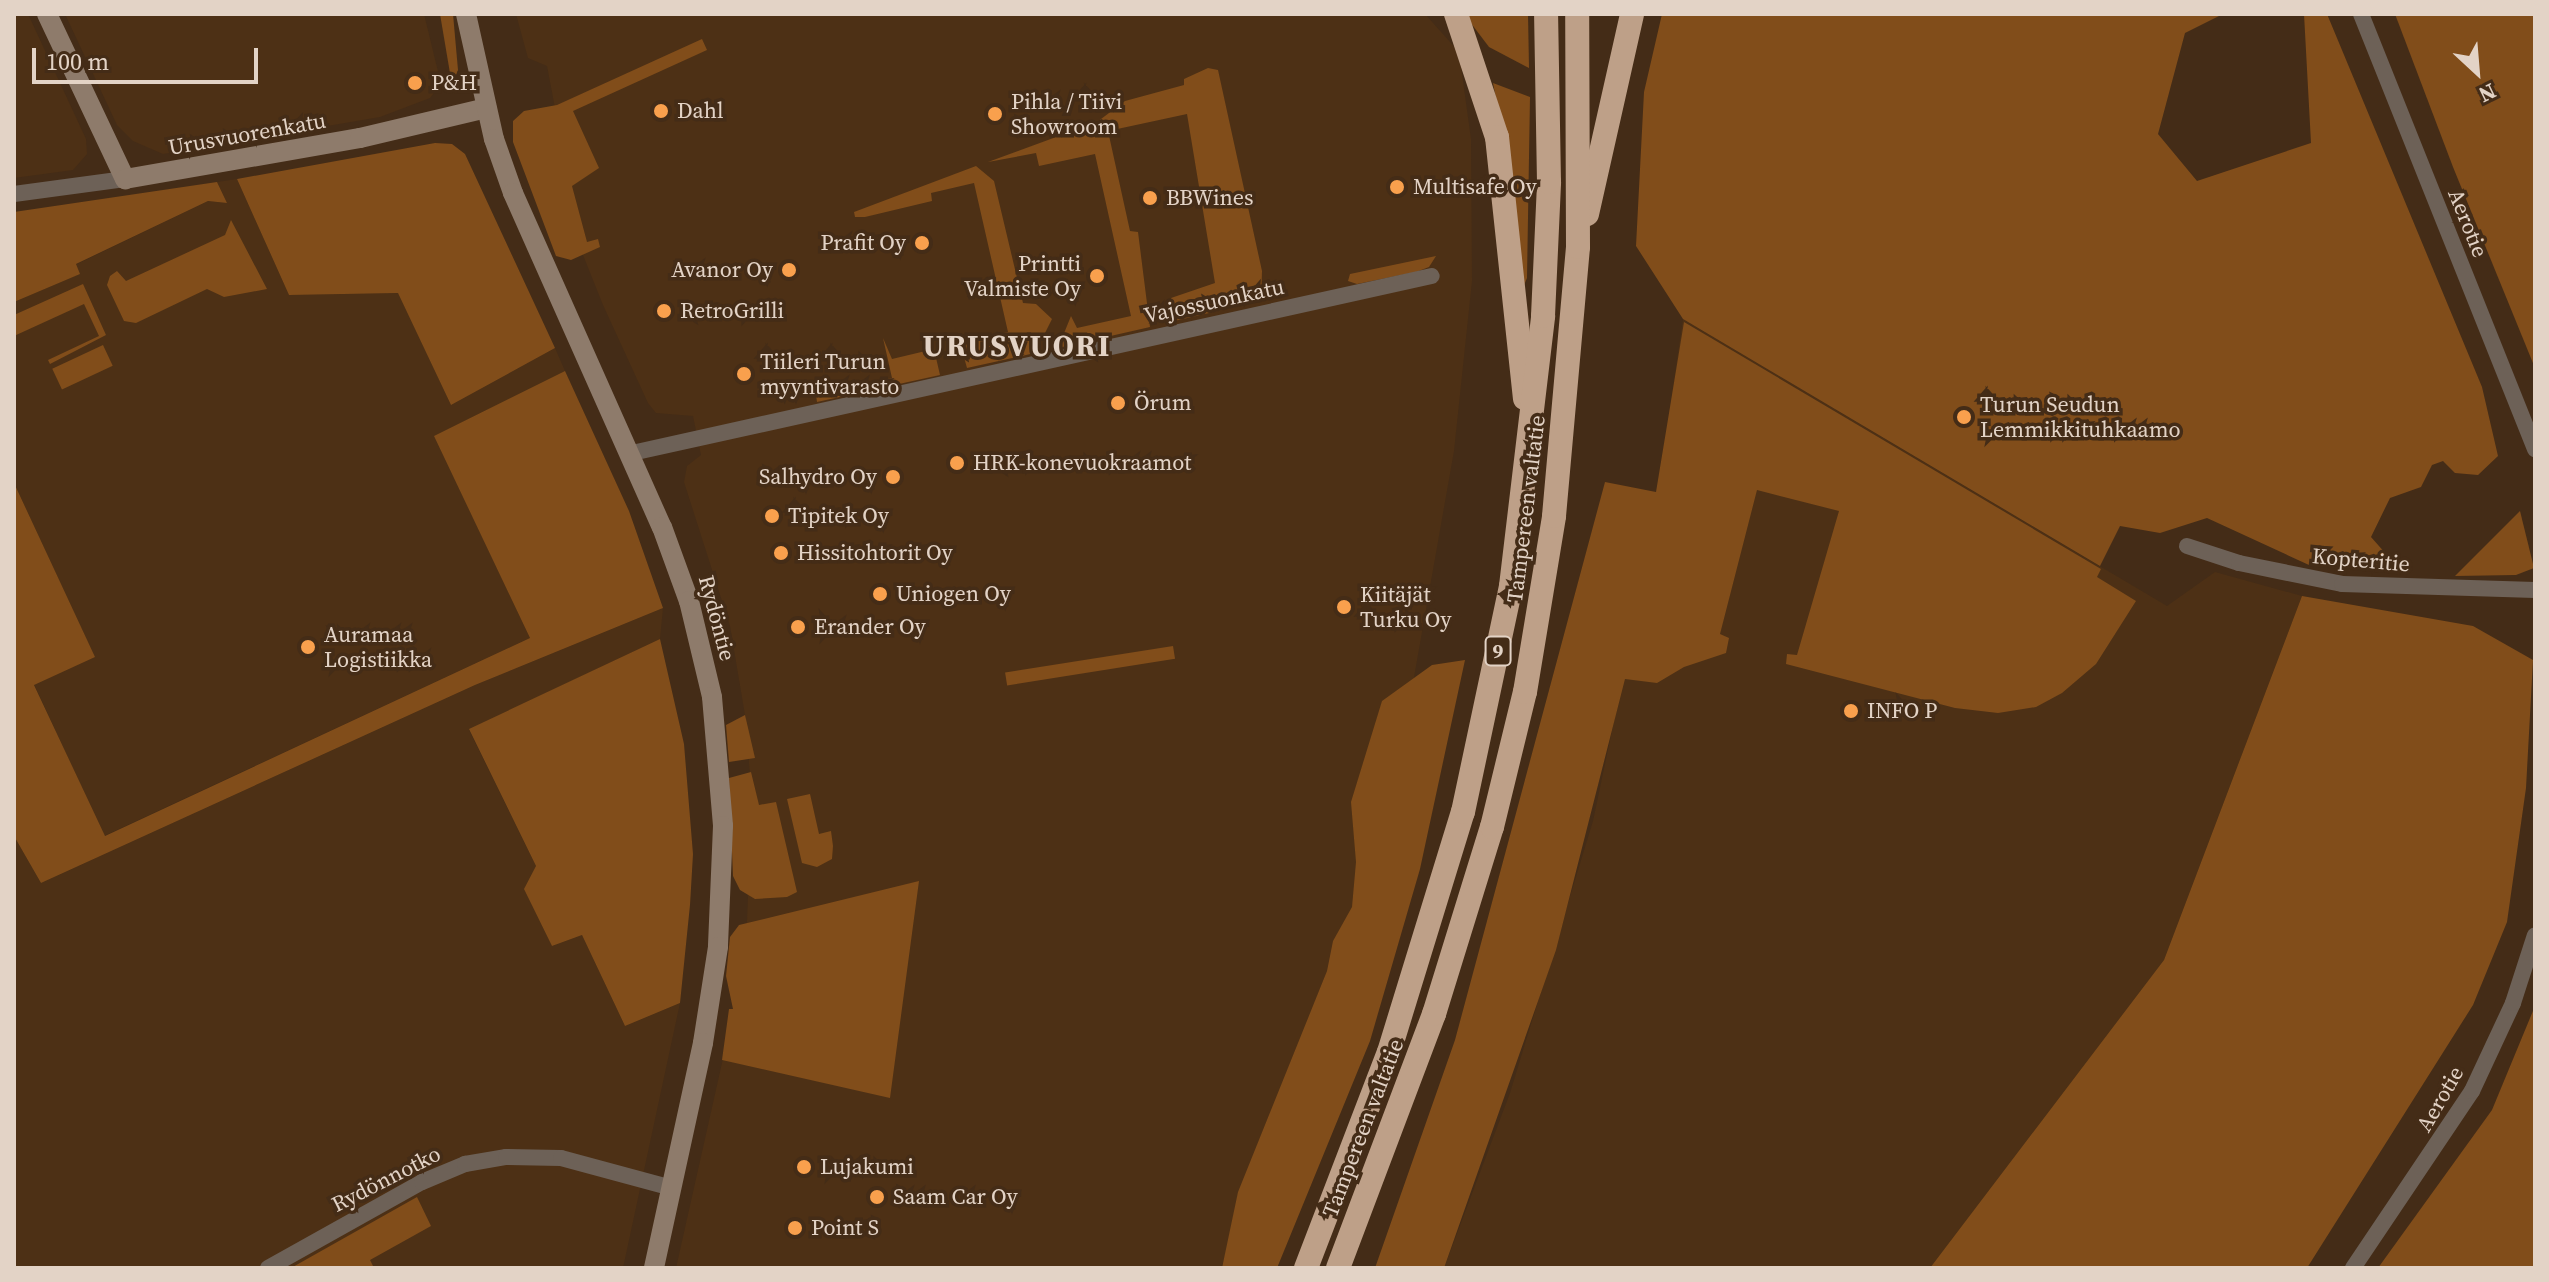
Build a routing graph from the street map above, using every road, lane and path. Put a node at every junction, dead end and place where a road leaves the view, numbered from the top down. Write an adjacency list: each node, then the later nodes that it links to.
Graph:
1 (47, 14): 9 (street)
2 (466, 14): 8 (street, Rydöntie)
3 (1456, 14): 14 (highway)
4 (1546, 14): 14 (highway, Tampereen valtatie / 9)
5 (1577, 14): 11 (highway, Tampereen valtatie / 9)
6 (1632, 14): 11 (highway)
7 (2361, 14): 13 (street, Aerotie)
8 (487, 108): 9 (street, Urusvuorenkatu); 15 (street, Rydöntie)
9 (125, 179): 10 (street, Urusvuorenkatu)
10 (14, 194)
11 (1578, 247): 23 (highway, Tampereen valtatie / 9)
12 (1432, 276): 15 (street, Vajossuonkatu)
13 (2535, 449)
14 (1530, 451): 22 (highway, Tampereen valtatie / 9)
15 (632, 453): 19 (street, Rydöntie)
16 (2187, 546): 17 (street, Kopteritie)
17 (2535, 590)
18 (2535, 935): 24 (street, Aerotie)
19 (672, 1188): 20 (street, Rydönnotko); 21 (street, Rydöntie)
20 (268, 1268)
21 (654, 1268)
22 (1306, 1268)
23 (1338, 1268)
24 (2353, 1268)

